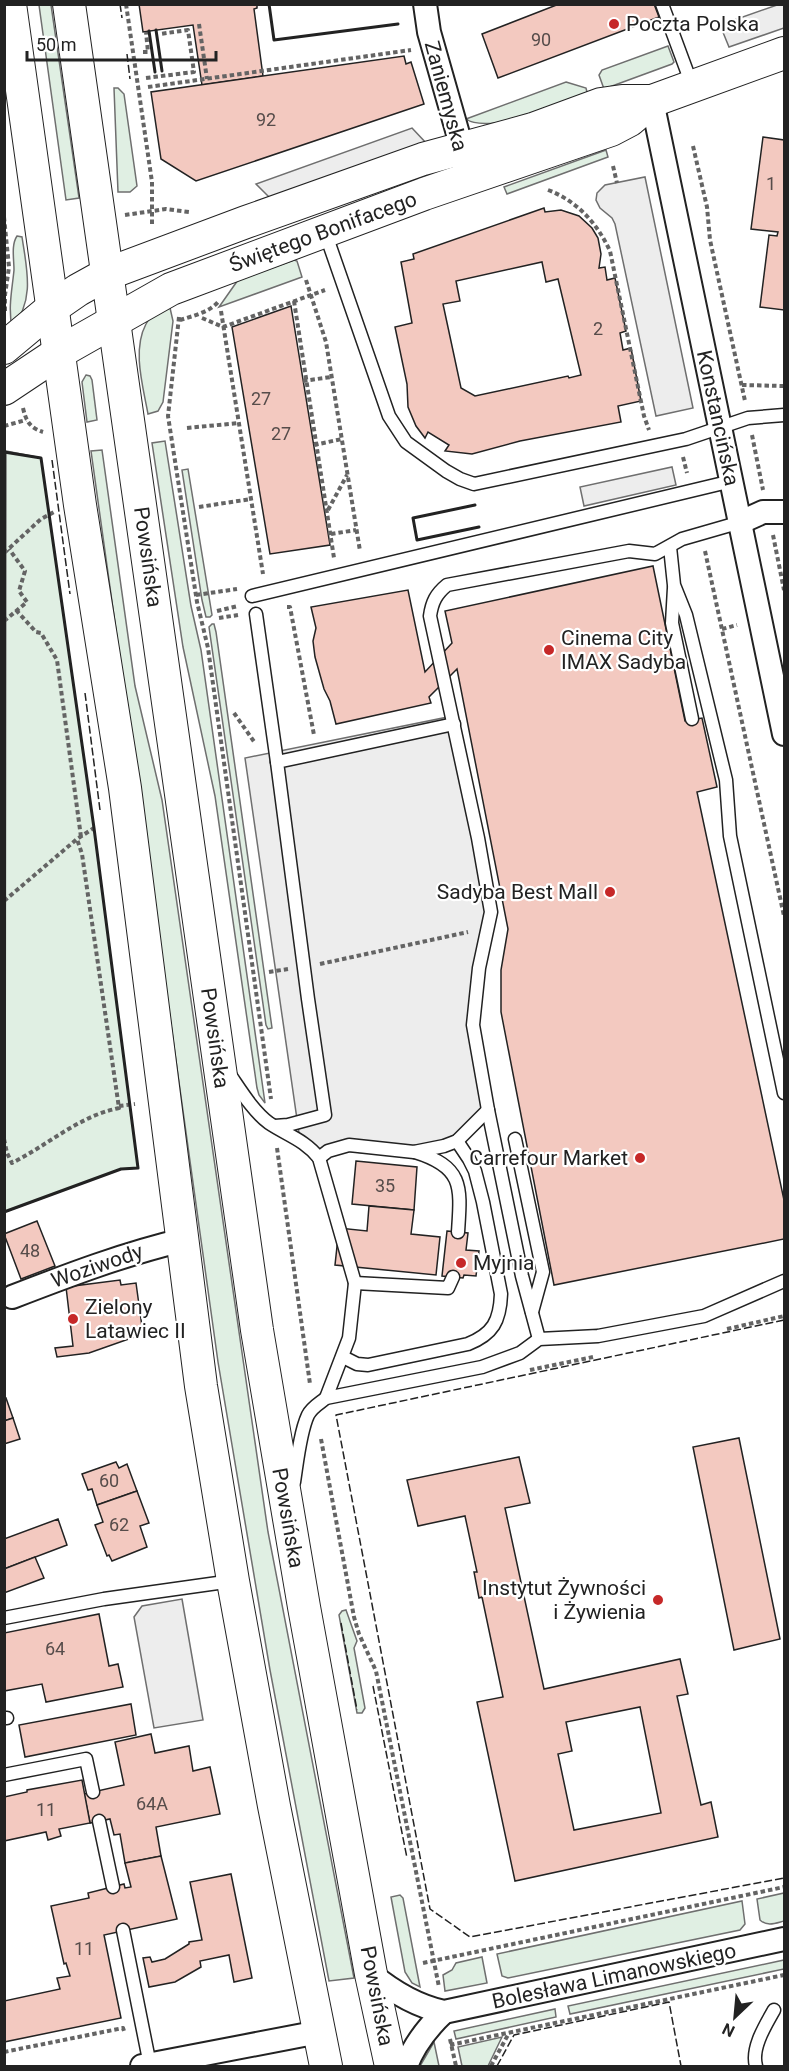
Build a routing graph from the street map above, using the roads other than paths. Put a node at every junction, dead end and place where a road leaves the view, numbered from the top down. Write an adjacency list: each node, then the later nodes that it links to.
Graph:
1 (10, 4): 12 (main road)
2 (69, 4): 11 (main road, Powsińska)
3 (425, 4): 8 (street, Zaniemyska)
4 (662, 4): 6 (lane)
5 (784, 52): 6 (main road, Świętego Bonifacego)
6 (692, 87): 7 (main road, Świętego Bonifacego)
7 (652, 101): 8 (main road, Świętego Bonifacego); 9 (main road, Świętego Bonifacego); 18 (street, Konstancińska)
8 (462, 148): 9 (street, Zaniemyska); 11 (main road, Świętego Bonifacego)
9 (453, 184): 10 (main road, Świętego Bonifacego)
10 (325, 231): 13 (main road, Świętego Bonifacego); 18 (lane)
11 (107, 274): 12 (main road, Świętego Bonifacego); 13 (main road, Powsińska)
12 (52, 308): 14 (main road, Świętego Bonifacego); 15 (main road)
13 (114, 320): 15 (main road, Świętego Bonifacego); 30 (main road, Powsińska)
14 (5, 334)
15 (58, 353): 16 (main road, Świętego Bonifacego); 39 (main road)
16 (13, 395)
17 (784, 415): 18 (lane)
18 (721, 429): 19 (street, Konstancińska)
19 (732, 481): 21 (street, Konstancińska); 24 (lane)
20 (776, 512): 21 (street)
21 (741, 522): 22 (lane); 28 (street, Konstancińska)
22 (670, 547): 23 (lane); 27 (lane)
23 (674, 585): 26 (lane); 31 (lane)
24 (252, 596)
25 (256, 614): 29 (lane)
26 (692, 719)
27 (454, 724): 29 (lane); 32 (lane)
28 (784, 734)
29 (277, 762): 33 (lane)
30 (218, 1060): 33 (lane); 48 (main road, Powsińska)
31 (784, 1093)
32 (488, 1110): 35 (lane); 44 (lane)
33 (274, 1126): 37 (lane)
34 (515, 1139): 44 (lane)
35 (457, 1141): 36 (lane); 46 (lane)
36 (414, 1152): 37 (lane); 38 (lane)
37 (319, 1158): 42 (lane)
38 (458, 1232)
39 (183, 1240): 43 (street, Woziwody); 49 (main road)
40 (453, 1277): 42 (lane)
41 (784, 1281): 45 (lane)
42 (355, 1283): 46 (lane)
43 (12, 1297)
44 (532, 1313): 45 (lane)
45 (539, 1339): 47 (lane)
46 (343, 1357): 47 (lane)
47 (326, 1398): 48 (lane)
48 (289, 1522): 57 (main road, Powsińska)
49 (233, 1581): 50 (lane); 60 (main road)
50 (4, 1618)
51 (4, 1775): 52 (lane)
52 (93, 1792)
53 (99, 1821): 54 (lane)
54 (113, 1887)
55 (123, 1930): 61 (lane)
56 (784, 1940): 59 (street, Bolesława Limanowskiego)
57 (371, 1974): 59 (street, Bolesława Limanowskiego); 63 (main road, Powsińska)
58 (774, 2010): 65 (lane)
59 (447, 2022): 64 (street)
60 (319, 2032): 61 (street); 62 (main road)
61 (146, 2066)
62 (326, 2067)
63 (391, 2067)
64 (406, 2067)
65 (756, 2067)

